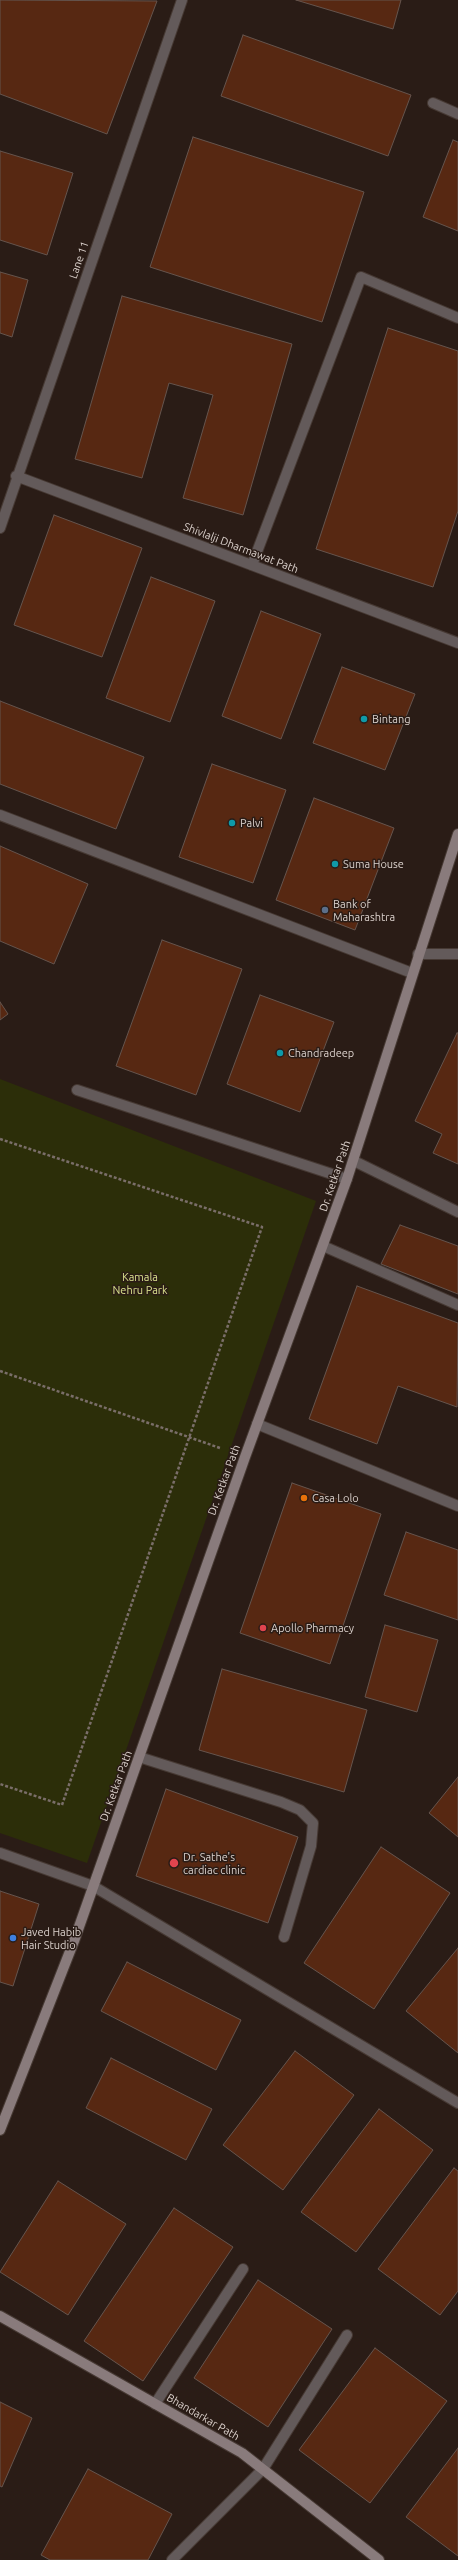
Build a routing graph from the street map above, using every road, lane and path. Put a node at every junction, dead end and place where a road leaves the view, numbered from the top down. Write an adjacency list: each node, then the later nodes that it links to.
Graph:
1 (182, 0): 5 (street, Lane 11)
2 (433, 103): 3 (street)
3 (458, 114)
4 (458, 318): 7 (street)
5 (16, 476): 6 (street, Lane 11); 7 (street, Shivlalji Dharmawat Path)
6 (0, 528)
7 (252, 565): 8 (street, Shivlalji Dharmawat Path)
8 (458, 643)
9 (0, 815): 13 (street)
10 (458, 834): 11 (street, Dr. Ketkar Path)
11 (418, 954): 12 (street); 13 (street, Dr. Ketkar Path)
12 (458, 954)
13 (412, 973): 16 (street, Dr. Ketkar Path)
14 (76, 1090): 17 (street)
15 (0, 1139): 23 (path)
16 (354, 1161): 17 (street, Dr. Ketkar Path); 18 (street)
17 (347, 1179): 19 (street, Dr. Ketkar Path)
18 (458, 1212)
19 (322, 1246): 20 (street); 22 (street, Dr. Ketkar Path)
20 (458, 1305)
21 (0, 1371): 23 (path)
22 (257, 1424): 24 (street, Dr. Ketkar Path); 25 (street)
23 (190, 1437): 24 (path); 27 (path)
24 (245, 1457): 26 (street, Dr. Ketkar Path)
25 (458, 1506)
26 (139, 1757): 29 (street, Dr. Ketkar Path); 30 (street)
27 (0, 1784)
28 (0, 1853): 29 (street)
29 (93, 1886): 31 (street); 32 (street, Dr. Ketkar Path)
30 (284, 1937)
31 (458, 2103)
32 (0, 2130)
33 (244, 2269): 36 (street)
34 (0, 2316): 36 (street, Bhandarkar Path)
35 (348, 2335): 37 (street)
36 (155, 2404): 37 (street, Bhandarkar Path)
37 (263, 2469): 38 (street); 39 (street, Bhandarkar Path)
38 (172, 2560)
39 (380, 2560)

